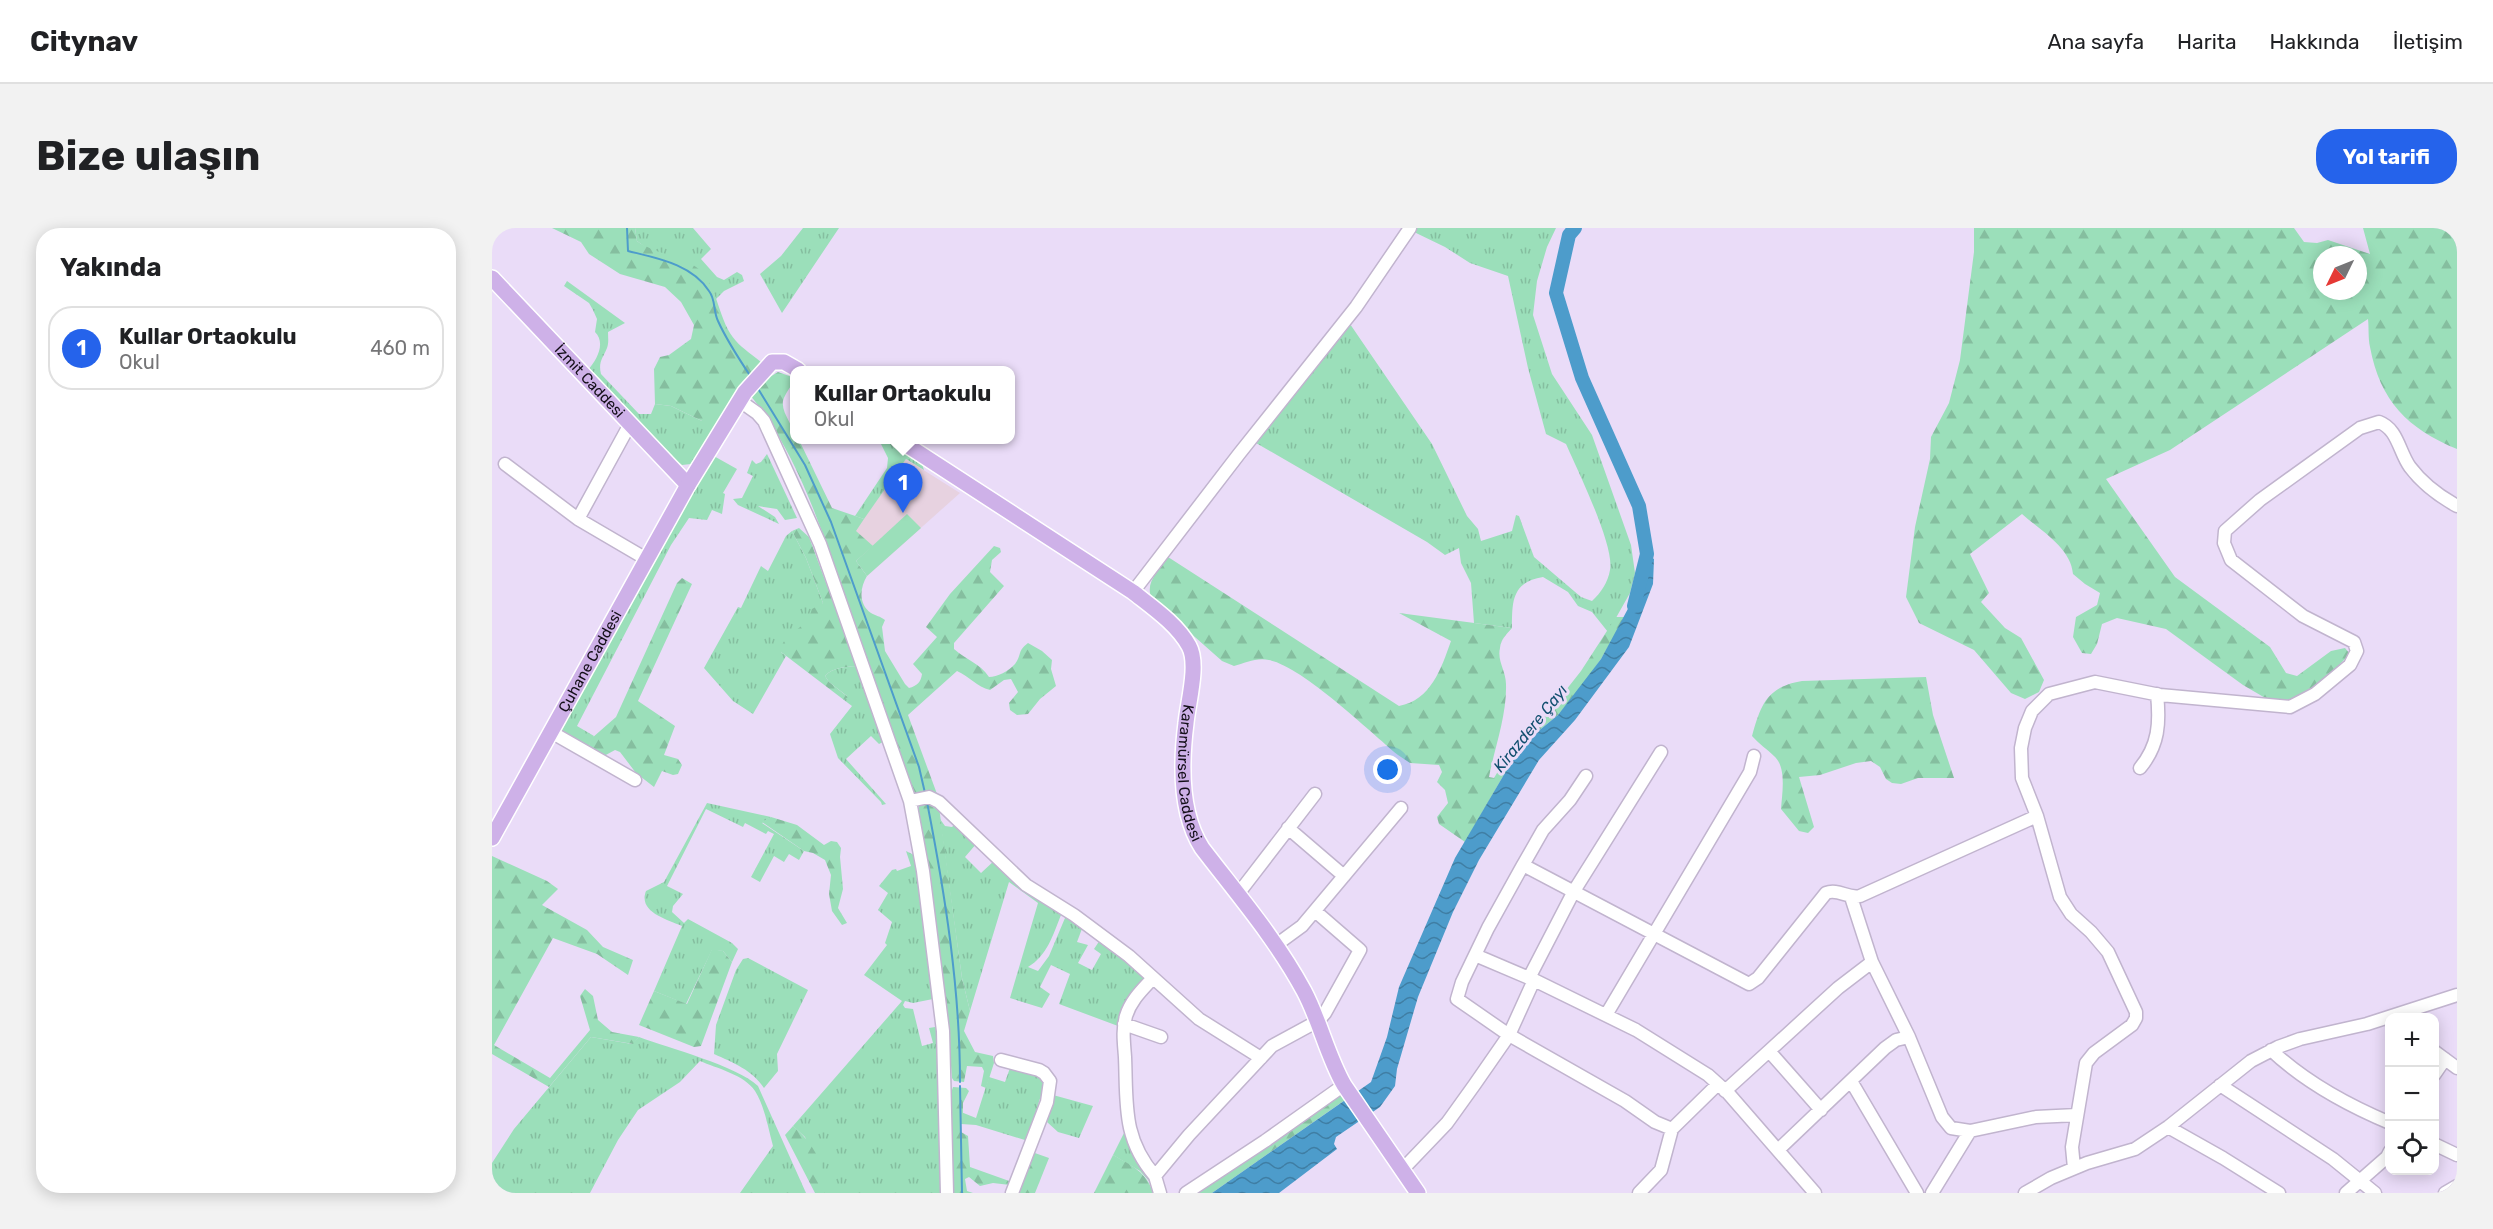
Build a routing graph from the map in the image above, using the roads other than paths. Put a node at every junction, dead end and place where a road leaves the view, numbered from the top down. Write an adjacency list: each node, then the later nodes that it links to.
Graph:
1 (1410, 228): 12 (street)
2 (492, 278): 5 (main road, İzmit Caddesi)
3 (790, 367): 4 (main road)
4 (742, 397): 8 (main road, Çuhane Caddesi); 21 (street)
5 (630, 424): 8 (main road, İzmit Caddesi); 10 (street)
6 (905, 444): 12 (main road, Karamürsel Caddesi)
7 (506, 464): 10 (street)
8 (688, 485): 11 (main road, Çuhane Caddesi)
9 (2457, 506): 13 (street)
10 (578, 519): 11 (street)
11 (648, 560): 14 (main road, Çuhane Caddesi)
12 (1133, 592): 29 (main road, Karamürsel Caddesi)
13 (2157, 694): 17 (street); 23 (street)
14 (551, 732): 19 (street); 25 (main road, Çuhane Caddesi)
15 (1661, 752): 28 (street)
16 (1754, 756): 32 (street)
17 (2140, 768)
18 (1586, 776): 26 (street)
19 (635, 780)
20 (1315, 794): 24 (street)
21 (919, 799): 36 (street); 72 (street)
22 (1401, 808): 27 (street)
23 (2037, 816): 30 (street); 58 (street)
24 (1288, 828): 27 (street); 29 (street)
25 (492, 838)
26 (1523, 866): 28 (street); 34 (street)
27 (1344, 876): 31 (street)
28 (1574, 891): 32 (street); 37 (street)
29 (1238, 894): 33 (main road, Karamürsel Caddesi)
30 (1851, 897): 32 (street); 35 (street)
31 (1315, 911): 33 (street); 42 (street)
32 (1656, 934): 40 (street)
33 (1276, 945): 42 (main road, Karamürsel Caddesi)
34 (1475, 955): 37 (street); 44 (street)
35 (1872, 962): 46 (street); 48 (street)
36 (1153, 978): 43 (street); 50 (street)
37 (1532, 979): 40 (street); 44 (street)
38 (2457, 995): 39 (street)
39 (2403, 1013)
40 (1606, 1015): 56 (street)
41 (2385, 1018): 47 (street)
42 (1318, 1021): 50 (street); 54 (main road, Karamürsel Caddesi)
43 (1124, 1024): 45 (street); 69 (street)
44 (1509, 1035): 61 (street); 68 (street)
45 (1161, 1037)
46 (1909, 1037): 53 (street); 62 (street)
47 (2271, 1050): 55 (street); 59 (street)
48 (1769, 1051): 56 (street); 57 (street)
49 (2440, 1055): 52 (street)
50 (1261, 1058): 69 (street)
51 (1001, 1060): 73 (street)
52 (2457, 1068)
53 (1851, 1081): 57 (street); 79 (street)
54 (1344, 1085): 68 (main road, Karamürsel Caddesi); 75 (street)
55 (2220, 1085): 60 (street); 70 (street)
56 (1722, 1087): 61 (street); 64 (street)
57 (1821, 1110): 64 (street)
58 (2077, 1115): 62 (street); 67 (street)
59 (2385, 1121)
60 (2168, 1127): 67 (street); 82 (street)
61 (1671, 1129): 77 (street)
62 (1970, 1131): 80 (street)
63 (2439, 1146): 65 (street)
64 (1778, 1150): 78 (street)
65 (2457, 1155)
66 (2385, 1159): 70 (street)
67 (2074, 1168): 81 (street)
68 (1402, 1170): 76 (main road, Karamürsel Caddesi)
69 (1155, 1176): 74 (street)
70 (2360, 1181): 83 (street); 84 (street)
71 (2457, 1186): 85 (street)
72 (947, 1193)
73 (1012, 1193)
74 (1160, 1193)
75 (1186, 1193)
76 (1418, 1193)
77 (1639, 1193)
78 (1815, 1193)
79 (1917, 1193)
80 (1932, 1193)
81 (2025, 1193)
82 (2279, 1193)
83 (2346, 1193)
84 (2375, 1193)
85 (2445, 1193)

